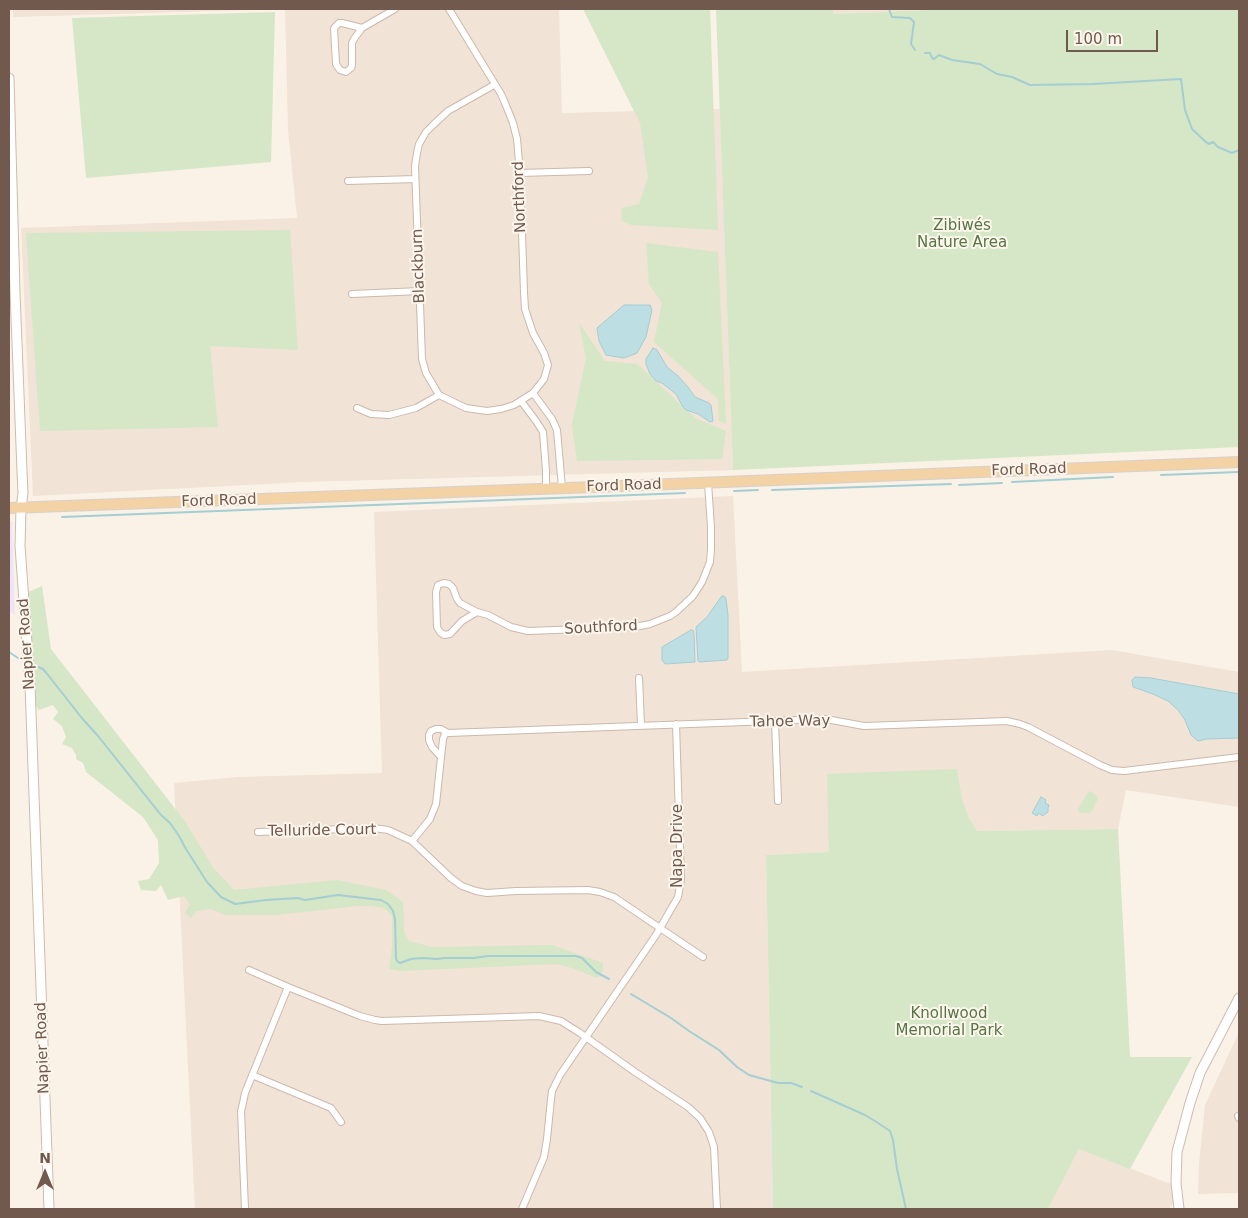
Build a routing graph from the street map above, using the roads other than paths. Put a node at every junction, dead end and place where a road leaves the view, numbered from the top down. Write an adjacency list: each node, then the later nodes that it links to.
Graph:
1 (395, 9): 3 (street)
2 (449, 9): 5 (street, Northford)
3 (362, 28): 3 (street)
4 (9, 78): 21 (street, Napier Road)
5 (494, 85): 7 (street, Northford); 8 (street, Blackburn)
6 (589, 171): 7 (street)
7 (520, 173): 12 (street, Northford)
8 (415, 179): 9 (street); 10 (street, Blackburn)
9 (348, 181)
10 (420, 291): 11 (street); 13 (street, Blackburn)
11 (352, 294)
12 (533, 393): 14 (street, Northford); 18 (street)
13 (439, 394): 14 (street); 15 (street)
14 (522, 401): 19 (street)
15 (357, 408)
16 (1239, 462): 17 (main road, Ford Road)
17 (708, 483): 18 (main road, Ford Road); 22 (street, Southford)
18 (562, 488): 19 (main road, Ford Road)
19 (546, 489): 21 (main road, Ford Road)
20 (9, 508): 21 (main road, Ford Road)
21 (21, 508): 41 (street, Napier Road)
22 (477, 612): 22 (street, Southford)
23 (639, 678): 26 (street)
24 (775, 721): 25 (street, Tahoe Way); 29 (street, Tahoe Way); 30 (street)
25 (676, 724): 26 (street, Tahoe Way); 33 (street, Napa Drive)
26 (641, 725): 27 (street, Tahoe Way)
27 (448, 732): 28 (street); 28 (street, Tahoe Way)
28 (441, 757): 32 (street)
29 (1239, 757)
30 (778, 801)
31 (258, 832): 32 (street, Telluride Court)
32 (412, 842): 33 (street, Telluride Court)
33 (660, 928): 34 (street, Telluride Court); 38 (street, Napa Drive)
34 (703, 957)
35 (249, 970): 36 (street)
36 (288, 987): 38 (street); 39 (street)
37 (1239, 998): 45 (street)
38 (586, 1038): 43 (street, Napa Drive); 44 (street)
39 (252, 1075): 40 (street); 42 (street)
40 (341, 1122)
41 (49, 1209)
42 (245, 1209)
43 (522, 1209)
44 (717, 1209)
45 (1178, 1209)

